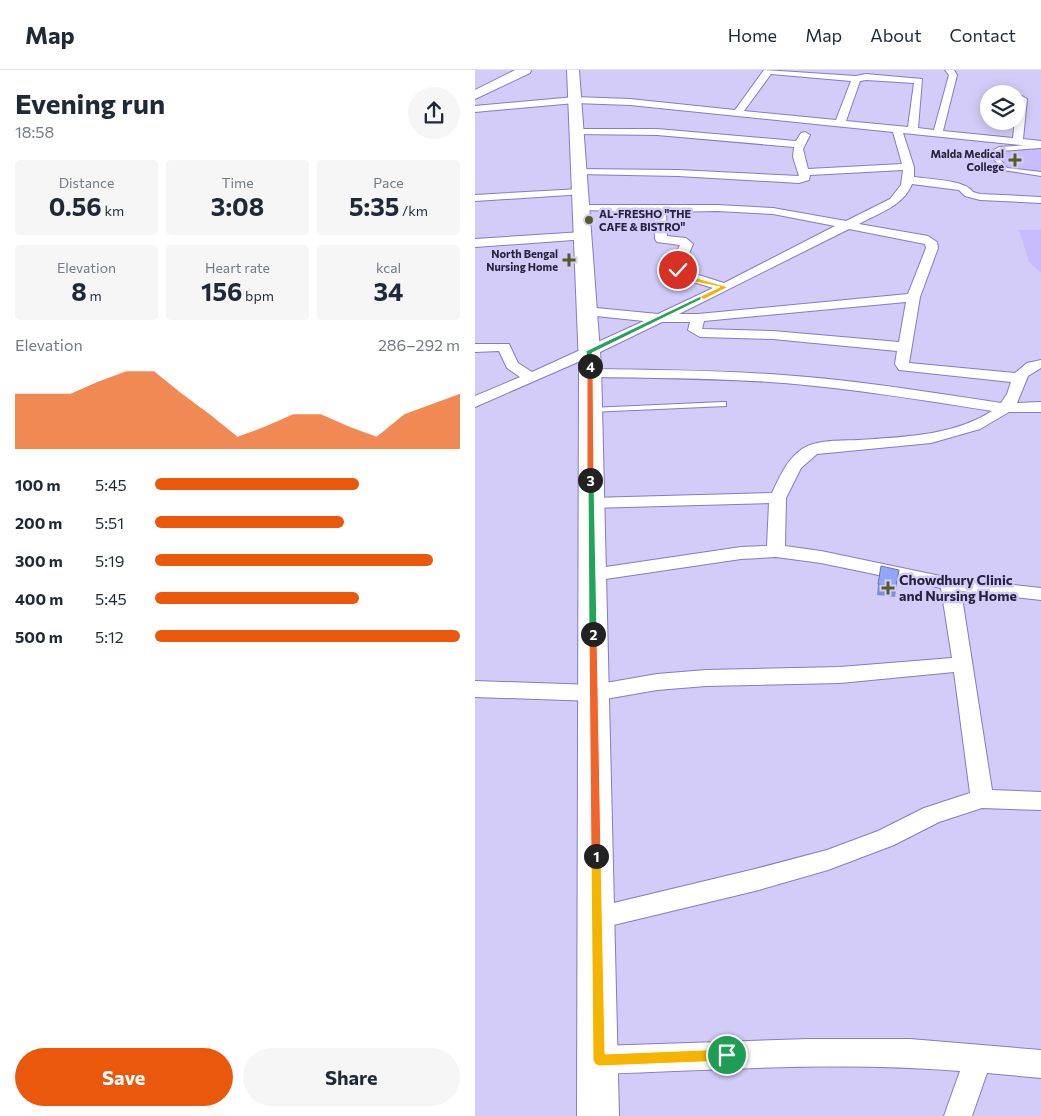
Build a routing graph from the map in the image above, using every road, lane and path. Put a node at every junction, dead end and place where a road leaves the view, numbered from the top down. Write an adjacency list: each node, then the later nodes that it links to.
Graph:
1 (525, 70): 6 (main road)
2 (573, 70): 7 (main road)
3 (769, 70): 5 (street); 9 (street)
4 (949, 70): 16 (street)
5 (856, 79): 11 (street); 13 (street)
6 (475, 95)
7 (575, 100): 8 (street); 9 (street); 15 (main road)
8 (475, 109)
9 (737, 113): 10 (street)
10 (815, 121): 11 (street); 18 (street)
11 (840, 123): 12 (street)
12 (897, 129): 13 (street); 20 (street)
13 (913, 130): 16 (street)
14 (1019, 130): 17 (street)
15 (577, 132): 18 (street); 24 (main road)
16 (938, 133): 17 (street)
17 (1018, 141): 19 (street)
18 (798, 144): 21 (street)
19 (1041, 145): 22 (lane)
20 (909, 167): 21 (street); 23 (street)
21 (804, 172): 24 (street)
22 (1041, 174)
23 (908, 180): 26 (street); 28 (street)
24 (580, 190): 25 (street); 27 (street); 29 (main road)
25 (475, 198)
26 (1041, 200)
27 (660, 208): 28 (street); 31 (street)
28 (847, 224): 31 (street); 32 (street)
29 (583, 236): 30 (street); 33 (main road)
30 (475, 243)
31 (725, 287): 34 (street)
32 (913, 297): 35 (street); 36 (street)
33 (586, 311): 34 (street); 38 (main road)
34 (660, 318): 35 (street); 38 (street)
35 (698, 318): 36 (street)
36 (904, 347): 41 (street)
37 (475, 348): 40 (street)
38 (589, 363): 40 (street); 45 (street); 46 (main road)
39 (1041, 364): 41 (street)
40 (530, 378): 42 (street)
41 (1019, 378): 45 (street)
42 (475, 402)
43 (723, 404): 46 (lane)
44 (1041, 407): 45 (street)
45 (1005, 408): 47 (street)
46 (590, 410): 48 (main road)
47 (778, 498): 48 (street); 49 (street)
48 (590, 502): 50 (main road)
49 (776, 551): 50 (street); 51 (street)
50 (592, 575): 55 (main road)
51 (950, 584): 52 (street); 53 (street)
52 (1041, 594)
53 (963, 664): 55 (street); 56 (street)
54 (475, 689): 55 (street)
55 (594, 693): 58 (main road)
56 (982, 799): 57 (street); 58 (street)
57 (1041, 801)
58 (597, 918): 59 (main road)
59 (599, 1060): 60 (street); 62 (main road)
60 (978, 1060): 61 (street); 63 (street)
61 (1041, 1064)
62 (598, 1116)
63 (958, 1116)

